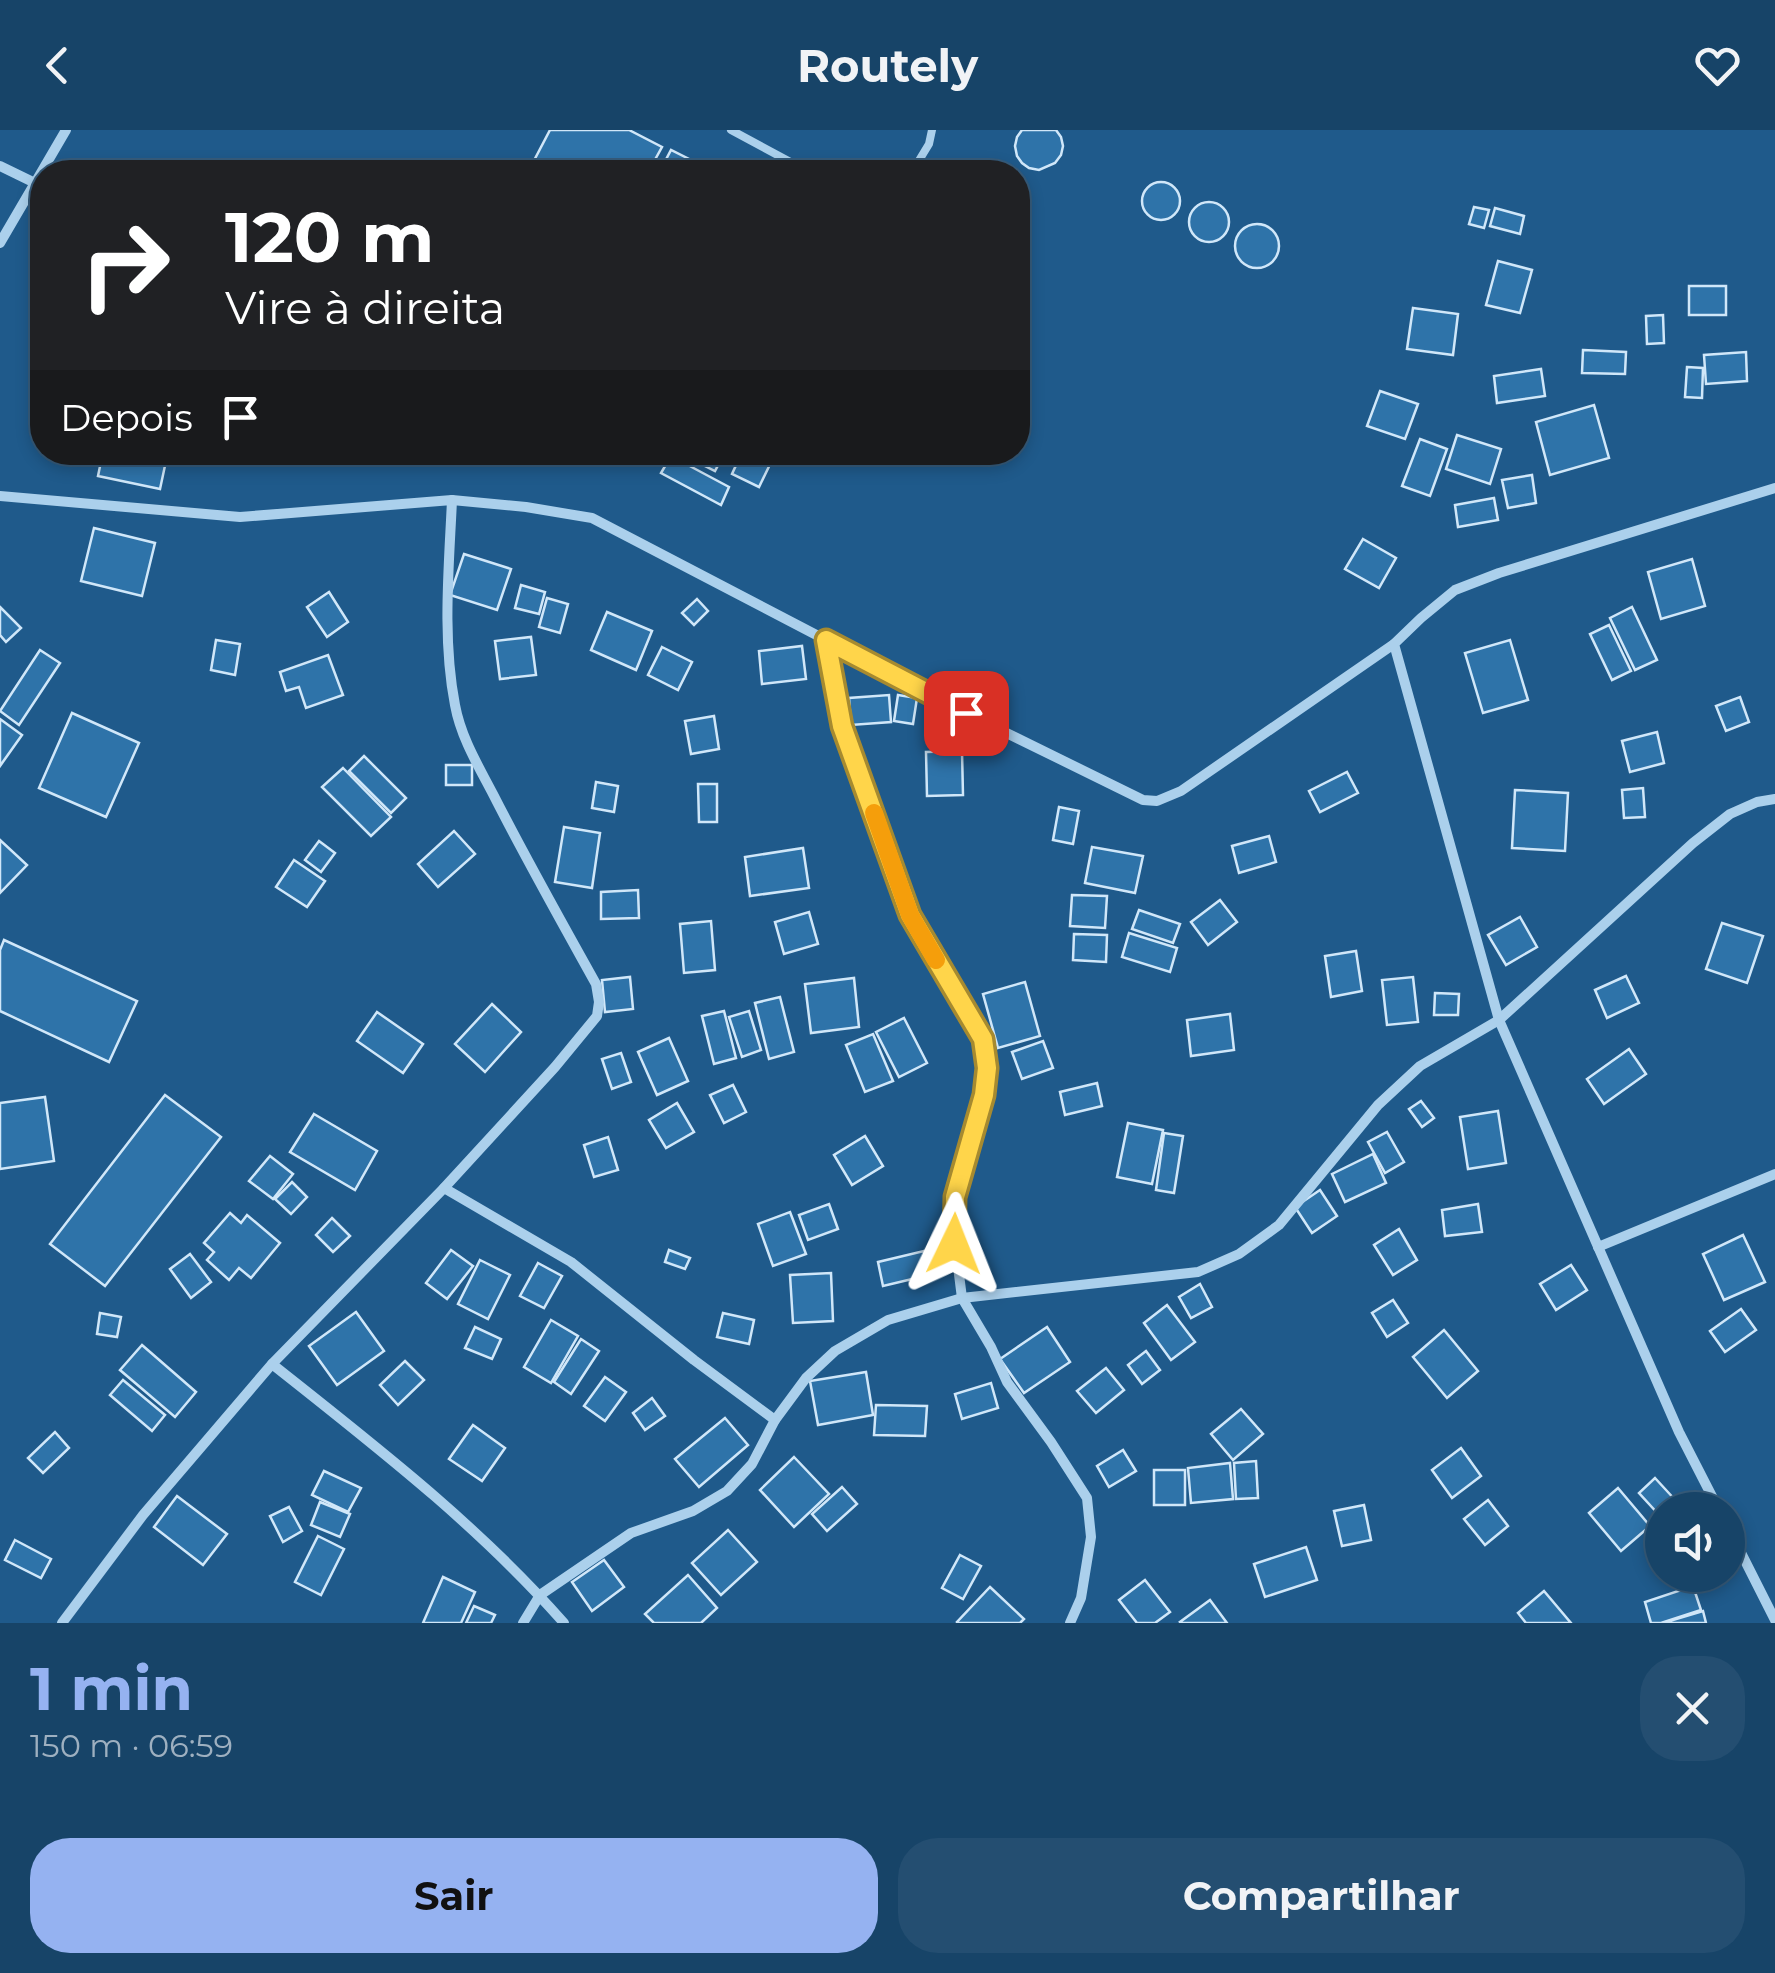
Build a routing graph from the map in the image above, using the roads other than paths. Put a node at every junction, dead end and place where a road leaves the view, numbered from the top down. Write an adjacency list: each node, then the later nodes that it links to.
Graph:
1 (66, 130): 4 (street)
2 (731, 130): 5 (lane)
3 (932, 130): 6 (lane)
4 (49, 160)
5 (787, 160)
6 (919, 160)
7 (0, 166): 8 (street)
8 (30, 181)
9 (30, 193): 10 (street)
10 (0, 244)
11 (1775, 488): 15 (street)
12 (0, 496): 13 (street)
13 (452, 500): 14 (street); 19 (street)
14 (826, 640): 15 (street); 21 (street)
15 (1394, 644): 17 (street)
16 (1775, 799): 17 (street)
17 (1499, 1020): 20 (street); 21 (street)
18 (1775, 1174): 20 (street)
19 (444, 1188): 22 (street); 23 (street)
20 (1598, 1246): 24 (street)
21 (962, 1298): 23 (street); 31 (street)
22 (272, 1364): 26 (street); 28 (street)
23 (775, 1420): 26 (street)
24 (1710, 1492)
25 (1745, 1561): 27 (street)
26 (540, 1595): 29 (street); 30 (street)
27 (1775, 1620)
28 (62, 1623)
29 (523, 1623)
30 (564, 1623)
31 (1070, 1623)

